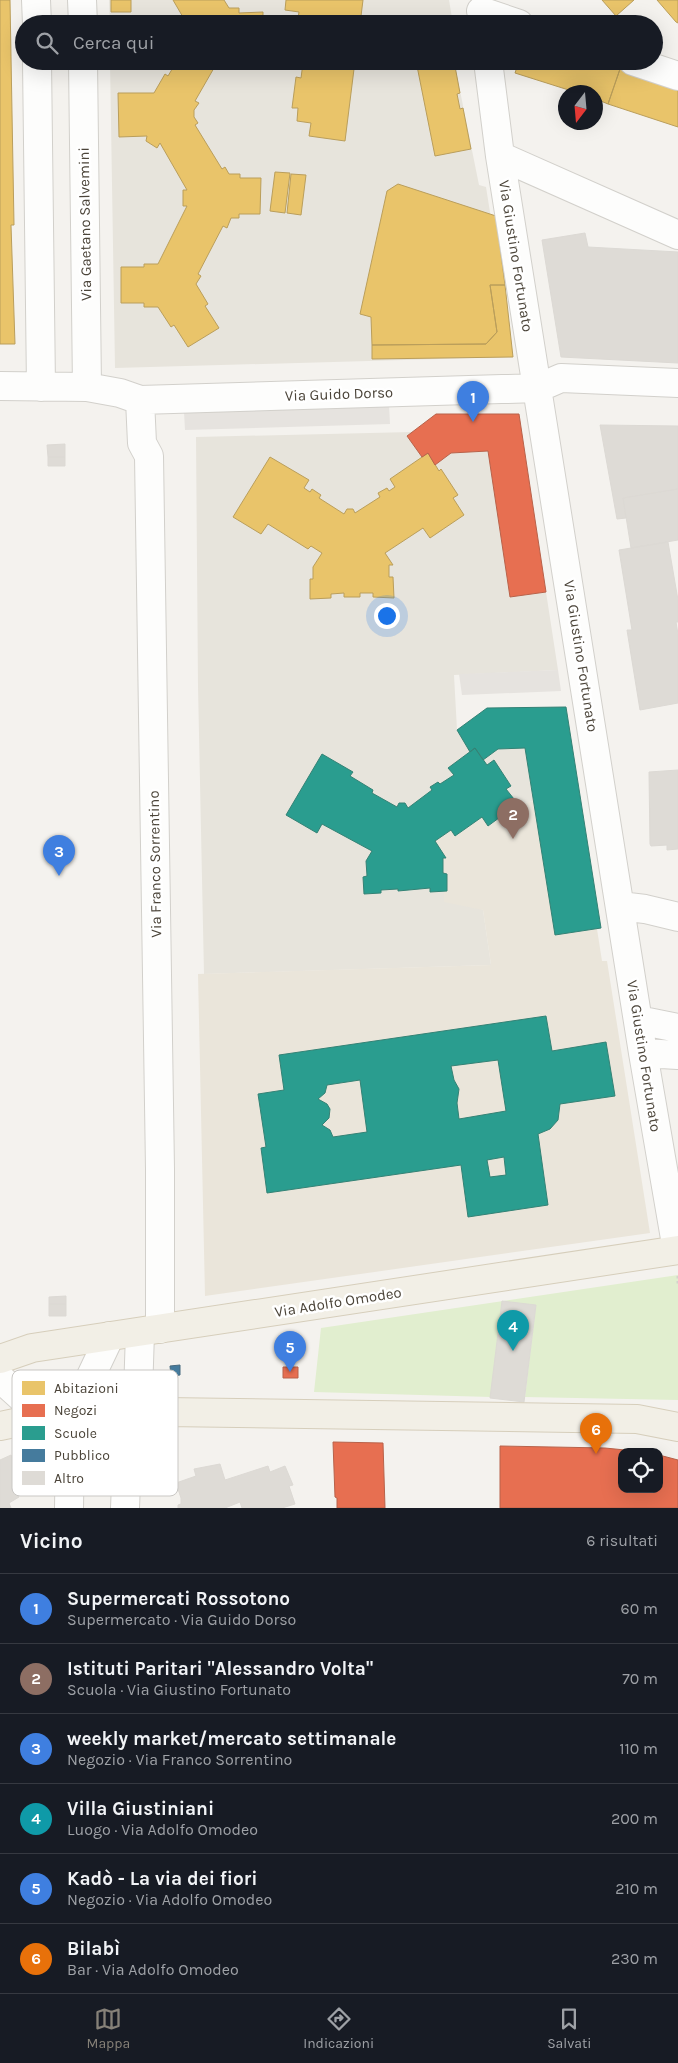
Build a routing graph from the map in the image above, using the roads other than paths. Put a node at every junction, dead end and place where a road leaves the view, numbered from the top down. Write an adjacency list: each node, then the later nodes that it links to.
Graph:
1 (36, 0): 3 (street)
2 (82, 0): 4 (street)
3 (37, 15)
4 (82, 15)
5 (37, 70): 14 (street)
6 (83, 70): 15 (street, Via Gaetano Salvemini)
7 (489, 70): 10 (street, Via Giustino Fortunato)
8 (660, 70): 9 (street)
9 (678, 76)
10 (500, 156): 11 (street); 16 (street, Via Giustino Fortunato)
11 (678, 235)
12 (678, 383): 16 (street, Via Guido Dorso)
13 (0, 386): 14 (street, Via Guido Dorso)
14 (41, 387): 15 (street, Via Guido Dorso)
15 (87, 387): 17 (street, Via Guido Dorso)
16 (538, 388): 17 (street, Via Guido Dorso); 18 (street, Via Giustino Fortunato)
17 (140, 400): 25 (street, Via Franco Sorrentino)
18 (620, 906): 19 (street); 20 (street, Via Giustino Fortunato)
19 (678, 917)
20 (638, 1020): 21 (street); 22 (street, Via Giustino Fortunato)
21 (678, 1028)
22 (643, 1053): 23 (street); 24 (street, Via Giustino Fortunato)
23 (678, 1055)
24 (677, 1250): 25 (main road, Via Adolfo Omodeo)
25 (150, 1331): 26 (main road, Via Adolfo Omodeo); 29 (street, Via Franco Sorrentino)
26 (110, 1336): 27 (main road, Via Adolfo Omodeo); 28 (street)
27 (0, 1360)
28 (94, 1370)
29 (142, 1370)
30 (0, 1378): 31 (street)
31 (12, 1389)
32 (178, 1414): 33 (main road)
33 (678, 1427)

